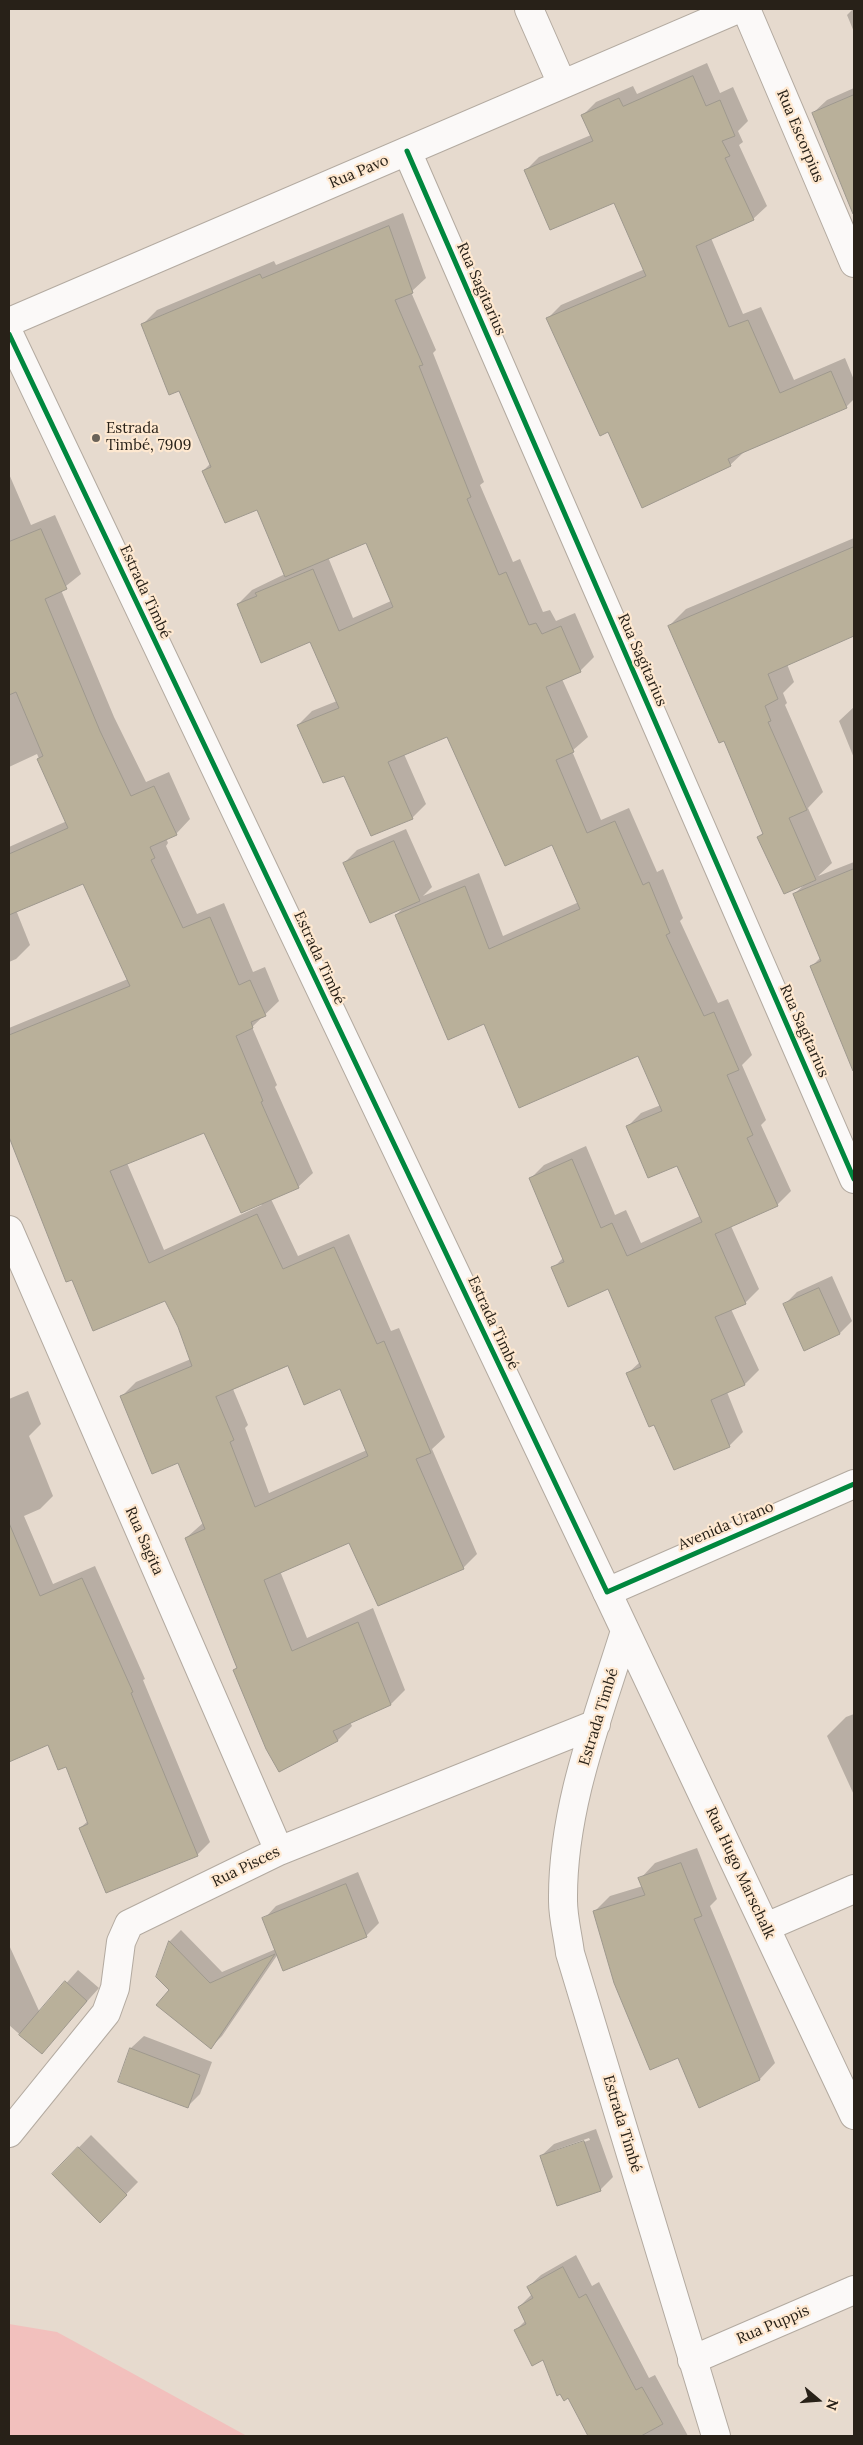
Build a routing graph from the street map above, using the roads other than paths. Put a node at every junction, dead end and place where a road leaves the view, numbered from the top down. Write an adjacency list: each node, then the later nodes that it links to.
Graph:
1 (529, 9): 4 (street)
2 (738, 9): 4 (street, Rua Pavo)
3 (746, 9): 6 (street, Rua Escorpius)
4 (562, 84): 5 (street, Rua Pavo)
5 (407, 151): 7 (street, Rua Pavo); 9 (street, Rua Sagitarius)
6 (854, 262)
7 (9, 322)
8 (9, 334): 12 (street, Estrada Timbé)
9 (854, 1179)
10 (9, 1230): 15 (street, Rua Sagita)
11 (854, 1484): 12 (street, Avenida Urano)
12 (607, 1592): 13 (street, Estrada Timbé)
13 (626, 1631): 14 (street, Estrada Timbé); 17 (street, Rua Hugo Marschalk)
14 (596, 1724): 15 (street, Rua Pisces); 21 (street, Estrada Timbé)
15 (279, 1851): 19 (street, Rua Pisces)
16 (854, 1889): 17 (street)
17 (766, 1927): 18 (street, Rua Hugo Marschalk)
18 (854, 2115)
19 (9, 2132)
20 (854, 2290): 21 (street, Rua Puppis)
21 (692, 2360): 22 (street, Estrada Timbé)
22 (716, 2436)

